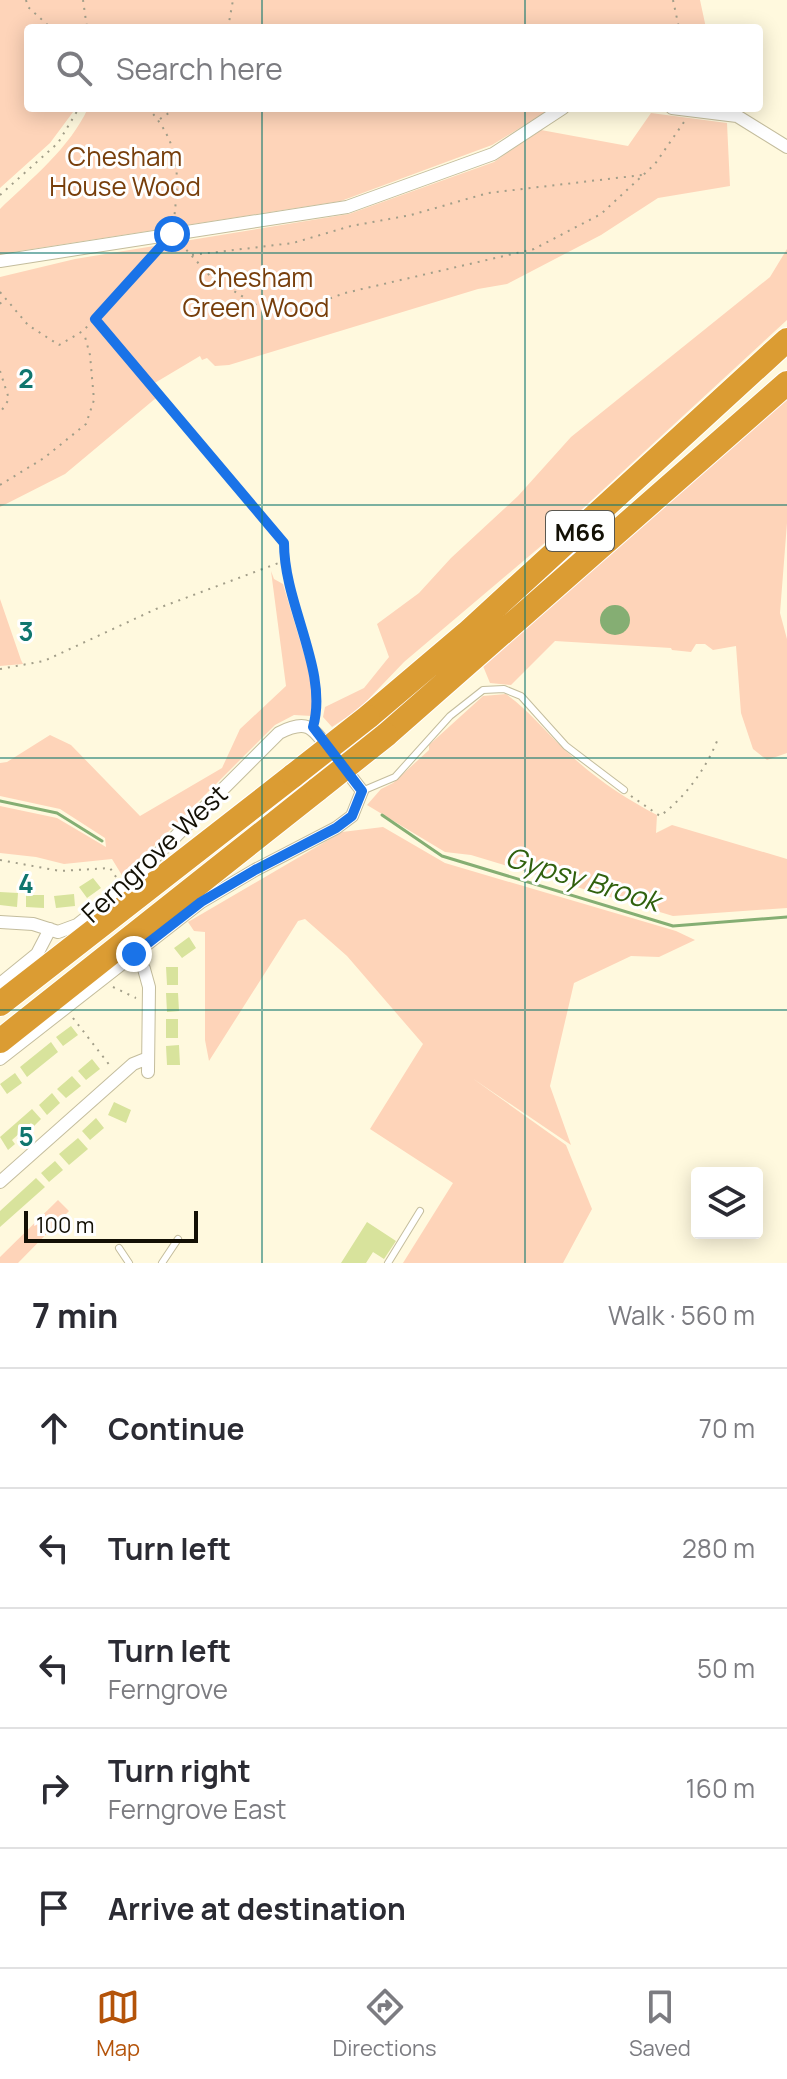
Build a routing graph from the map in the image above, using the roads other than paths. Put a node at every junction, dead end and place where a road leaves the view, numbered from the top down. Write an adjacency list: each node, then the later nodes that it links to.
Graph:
1 (557, 112): 4 (street)
2 (707, 112): 3 (street)
3 (787, 147)
4 (0, 261)
5 (787, 340): 13 (highway, M66, bridge)
6 (787, 383): 14 (highway, M66, bridge)
7 (624, 790): 8 (lane)
8 (362, 791): 10 (street, Ferngrove West); 11 (street)
9 (0, 922): 10 (street)
10 (50, 929): 12 (street, Ferngrove West)
11 (134, 954): 15 (street); 16 (street)
12 (0, 984)
13 (0, 1004)
14 (0, 1041)
15 (148, 1058): 17 (street); 18 (street)
16 (0, 1059)
17 (148, 1072)
18 (0, 1182)
19 (420, 1211): 24 (lane)
20 (178, 1239): 23 (lane)
21 (119, 1248): 22 (lane)
22 (129, 1263)
23 (162, 1263)
24 (388, 1263)

